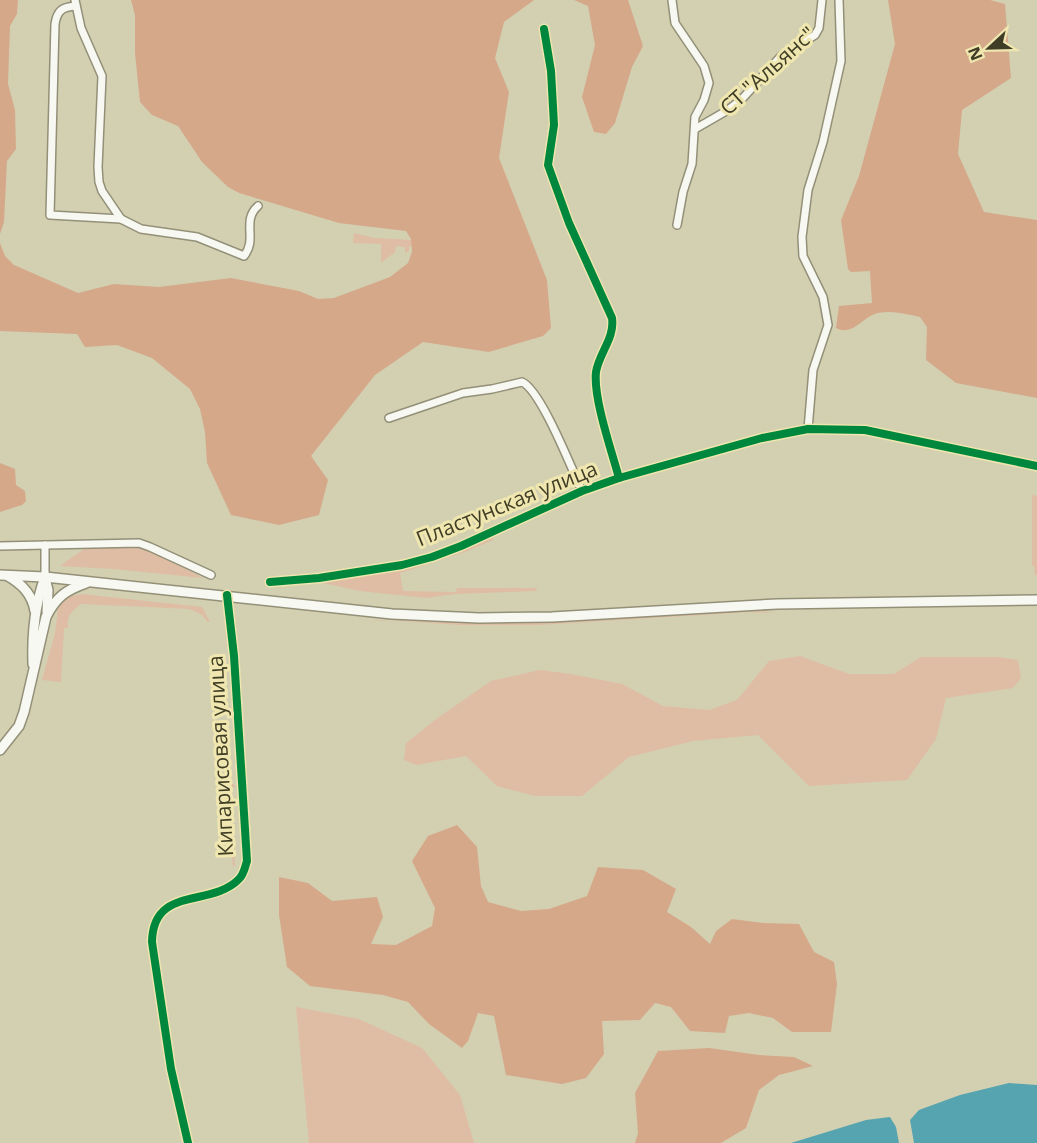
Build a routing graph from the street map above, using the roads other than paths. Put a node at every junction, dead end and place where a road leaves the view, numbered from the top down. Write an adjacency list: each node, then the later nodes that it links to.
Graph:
1 (672, 0): 6 (street)
2 (822, 0): 6 (street, СТ "Альянс")
3 (839, 0): 11 (street)
4 (75, 3): 8 (street); 8 (street)
5 (544, 28): 13 (street)
6 (695, 129): 9 (street)
7 (258, 206): 8 (street)
8 (121, 219)
9 (677, 225)
10 (389, 418): 14 (street, Пластунская улица)
11 (808, 429): 12 (street, Пластунская улица); 13 (street, Пластунская улица)
12 (1037, 466)
13 (619, 478): 14 (street, Пластунская улица)
14 (582, 491): 21 (street, Пластунская улица)
15 (45, 545): 16 (street); 18 (street); 19 (street)
16 (0, 546)
17 (3, 575): 19 (main road); 24 (main road)
18 (211, 575)
19 (45, 577): 20 (main road); 24 (main road)
20 (91, 582): 22 (main road); 24 (main road)
21 (270, 582)
22 (227, 595): 23 (main road); 26 (street, Кипарисовая улица)
23 (1037, 600)
24 (41, 616): 25 (main road)
25 (0, 750)
26 (188, 1143)

